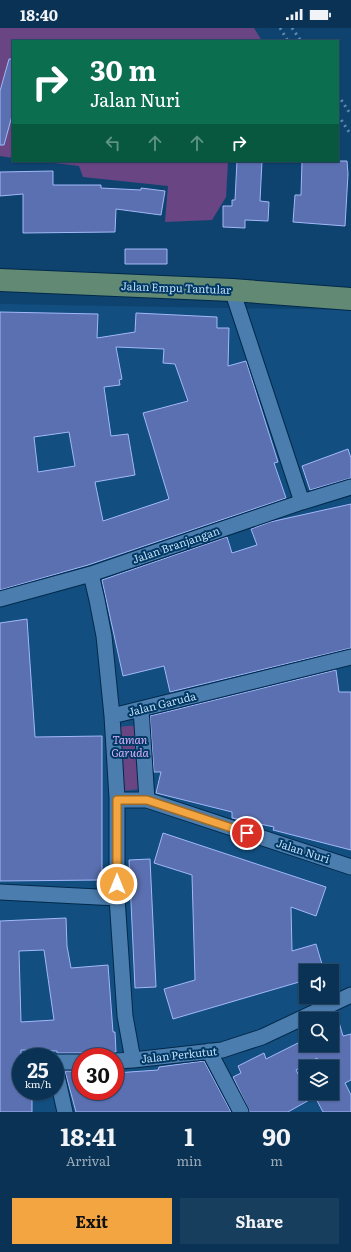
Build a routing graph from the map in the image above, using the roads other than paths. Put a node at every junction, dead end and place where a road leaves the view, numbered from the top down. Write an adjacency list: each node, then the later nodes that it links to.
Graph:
1 (0, 280): 2 (main road, Jalan Empu Tantular)
2 (232, 290): 3 (main road, Jalan Empu Tantular); 5 (street)
3 (351, 299)
4 (351, 488): 5 (street, Jalan Branjangan)
5 (302, 502): 6 (street, Jalan Branjangan)
6 (91, 574): 7 (street, Jalan Branjangan); 10 (street, Jalan Garuda)
7 (0, 599)
8 (351, 657): 9 (street, Jalan Garuda)
9 (141, 709): 10 (street, Jalan Garuda); 12 (street)
10 (112, 716): 11 (street)
11 (117, 800): 12 (street, Jalan Nuri); 15 (street)
12 (147, 800): 13 (street, Jalan Nuri)
13 (351, 867)
14 (0, 892): 15 (street)
15 (117, 898): 18 (street, Jalan Perkutut)
16 (351, 995): 17 (street, Jalan Perkutut)
17 (209, 1051): 18 (street, Jalan Perkutut); 22 (street)
18 (133, 1060): 19 (street)
19 (124, 1061)
20 (62, 1100): 21 (street)
21 (65, 1112)
22 (241, 1112)

